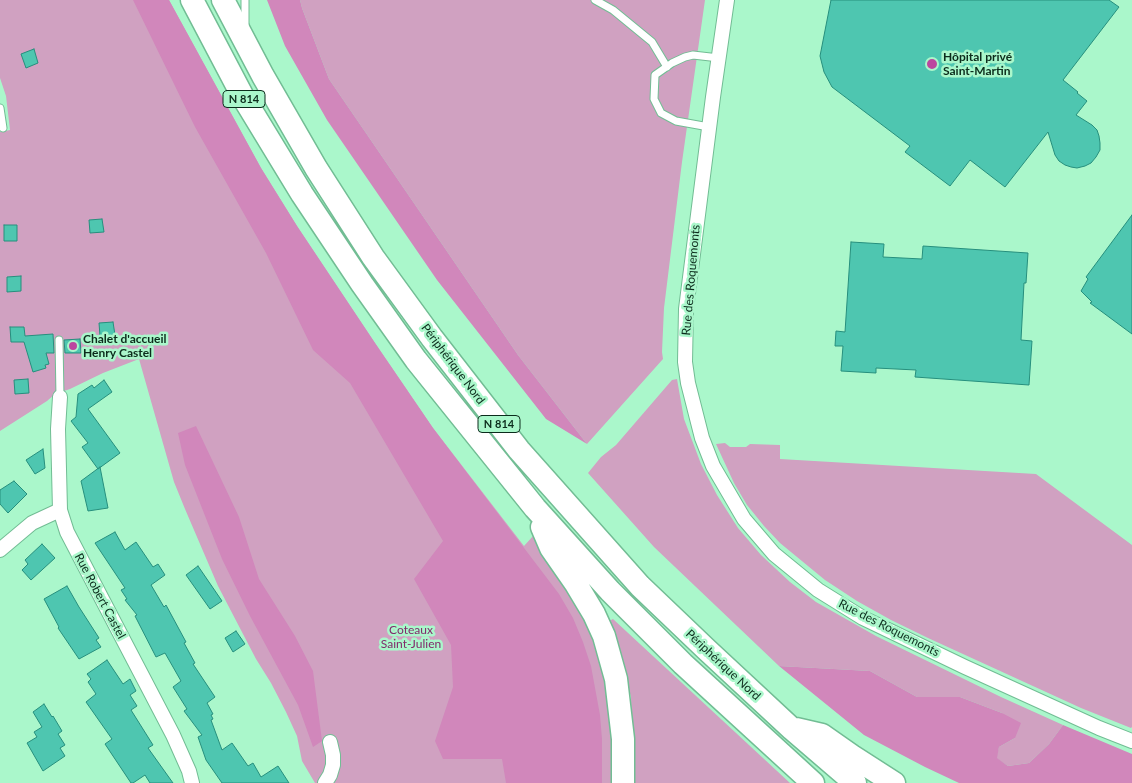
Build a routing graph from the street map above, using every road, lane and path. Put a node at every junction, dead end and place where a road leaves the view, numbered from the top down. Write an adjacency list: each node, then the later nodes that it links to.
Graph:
1 (192, 0): 15 (highway, Périphérique Nord / N 814)
2 (223, 0): 6 (highway, Périphérique Nord / N 814)
3 (245, 0): 6 (lane)
4 (595, 0): 8 (lane)
5 (727, 0): 7 (street, Rue des Roquemonts)
6 (246, 44): 18 (highway, Périphérique Nord / N 814)
7 (719, 58): 8 (lane); 11 (street, Rue des Roquemonts)
8 (667, 66): 11 (lane)
9 (0, 108): 10 (lane)
10 (0, 117): 12 (lane)
11 (709, 127): 19 (street, Rue des Roquemonts)
12 (3, 128)
13 (59, 340): 14 (lane)
14 (60, 397): 16 (street, Rue Robert Castel)
15 (535, 508): 23 (highway); 24 (highway, Périphérique Nord / N 814)
16 (60, 510): 17 (street); 21 (street, Rue Robert Castel)
17 (0, 550)
18 (792, 728): 25 (highway, Périphérique Nord / N 814); 26 (highway)
19 (1132, 741)
20 (330, 742): 22 (street)
21 (192, 783)
22 (325, 783)
23 (623, 783)
24 (813, 783)
25 (855, 783)
26 (894, 783)

